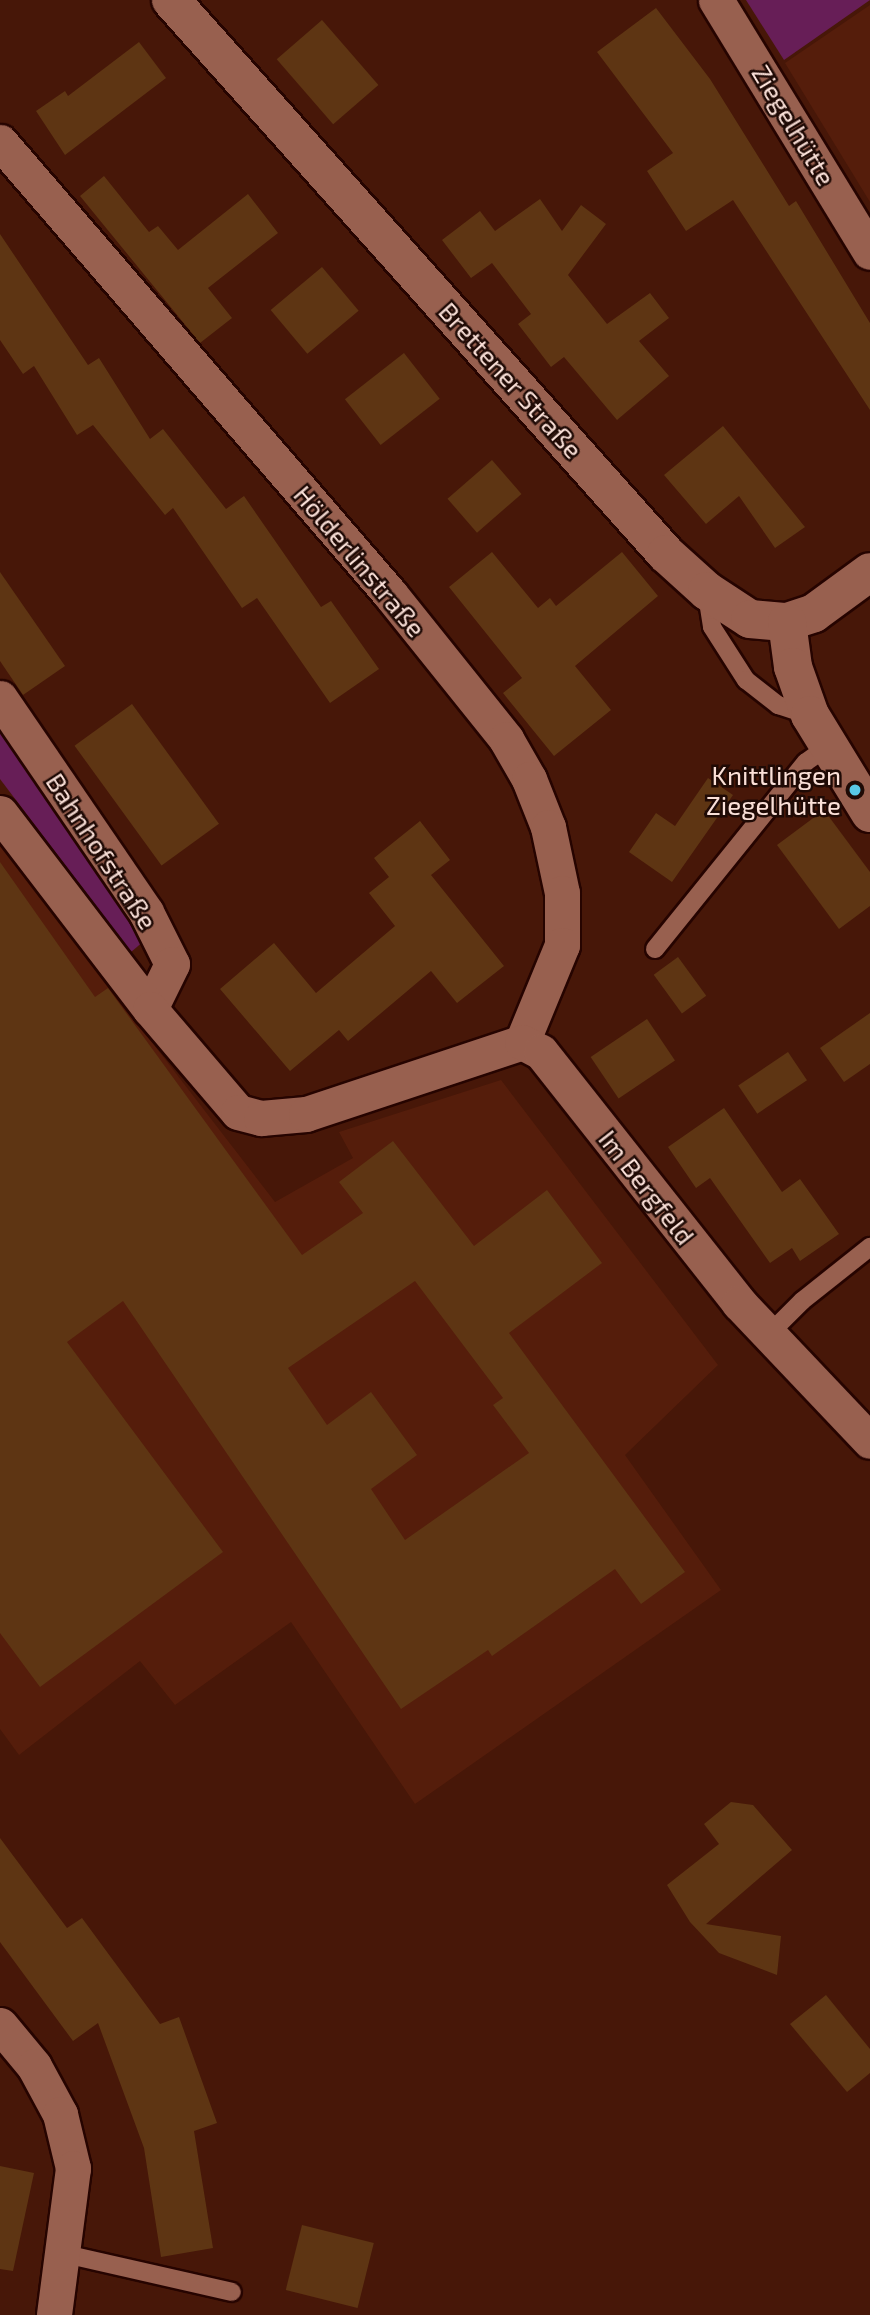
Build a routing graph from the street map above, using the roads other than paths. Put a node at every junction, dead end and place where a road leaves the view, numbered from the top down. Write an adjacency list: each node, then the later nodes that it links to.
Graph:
1 (171, 0): 6 (street, Brettener Straße)
2 (716, 0): 4 (street, Ziegelhütte)
3 (0, 142): 14 (street, Hölderlinstraße)
4 (870, 252)
5 (870, 572): 7 (street)
6 (706, 591): 7 (street, Brettener Straße); 9 (lane)
7 (787, 622): 9 (street)
8 (0, 698): 13 (street, Bahnhofstraße)
9 (818, 732): 11 (street); 12 (lane)
10 (0, 813): 13 (street, Bahnhofstraße)
11 (870, 813)
12 (655, 949)
13 (150, 1009): 14 (street, Bahnhofstraße)
14 (522, 1042): 16 (street, Im Bergfeld)
15 (870, 1247): 16 (lane)
16 (768, 1335): 17 (street, Im Bergfeld)
17 (870, 1441)
18 (0, 2025): 19 (street)
19 (65, 2253): 20 (lane); 21 (street)
20 (232, 2292)
21 (54, 2315)

